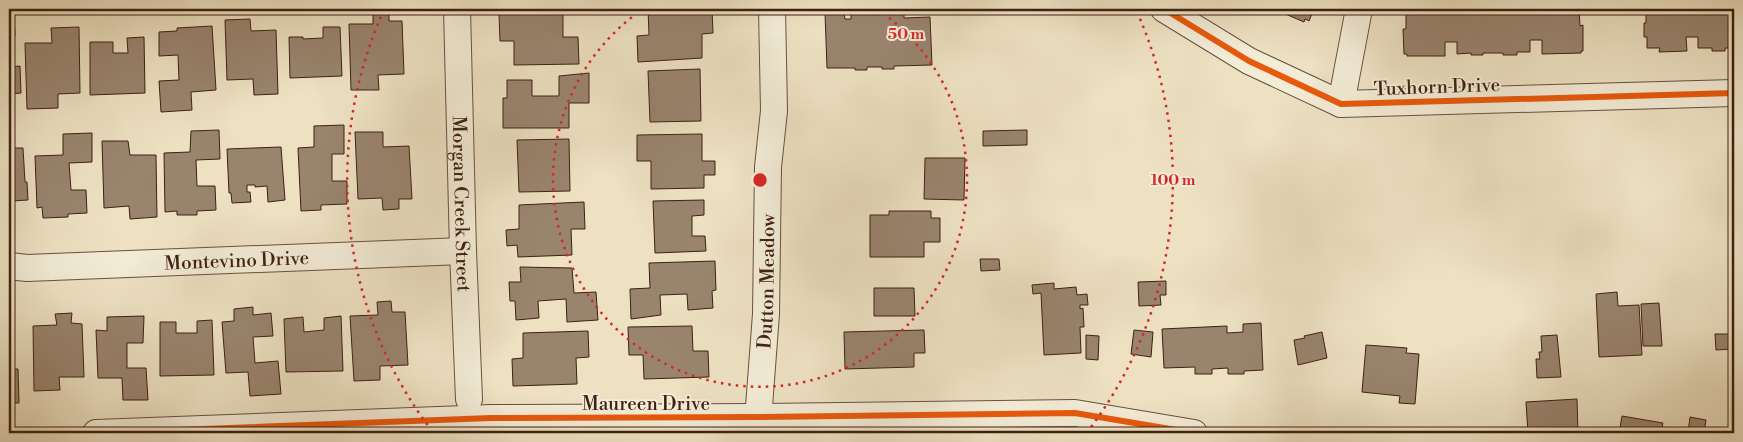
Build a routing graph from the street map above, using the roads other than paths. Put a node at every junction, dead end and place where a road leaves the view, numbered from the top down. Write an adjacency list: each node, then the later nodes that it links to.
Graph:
1 (457, 9): 7 (street, Morgan Creek Street)
2 (772, 9): 10 (street, Dutton Meadow)
3 (1164, 9): 6 (street, Tuxhorn Drive)
4 (1359, 9): 6 (street)
5 (1734, 93): 6 (street, Tuxhorn Drive)
6 (1341, 104)
7 (463, 251): 8 (street, Montevino Drive); 9 (street, Morgan Creek Street)
8 (9, 266)
9 (469, 399)
10 (758, 425): 11 (street, Maureen Drive); 12 (street, Maureen Drive)
11 (96, 433)
12 (1194, 433)

